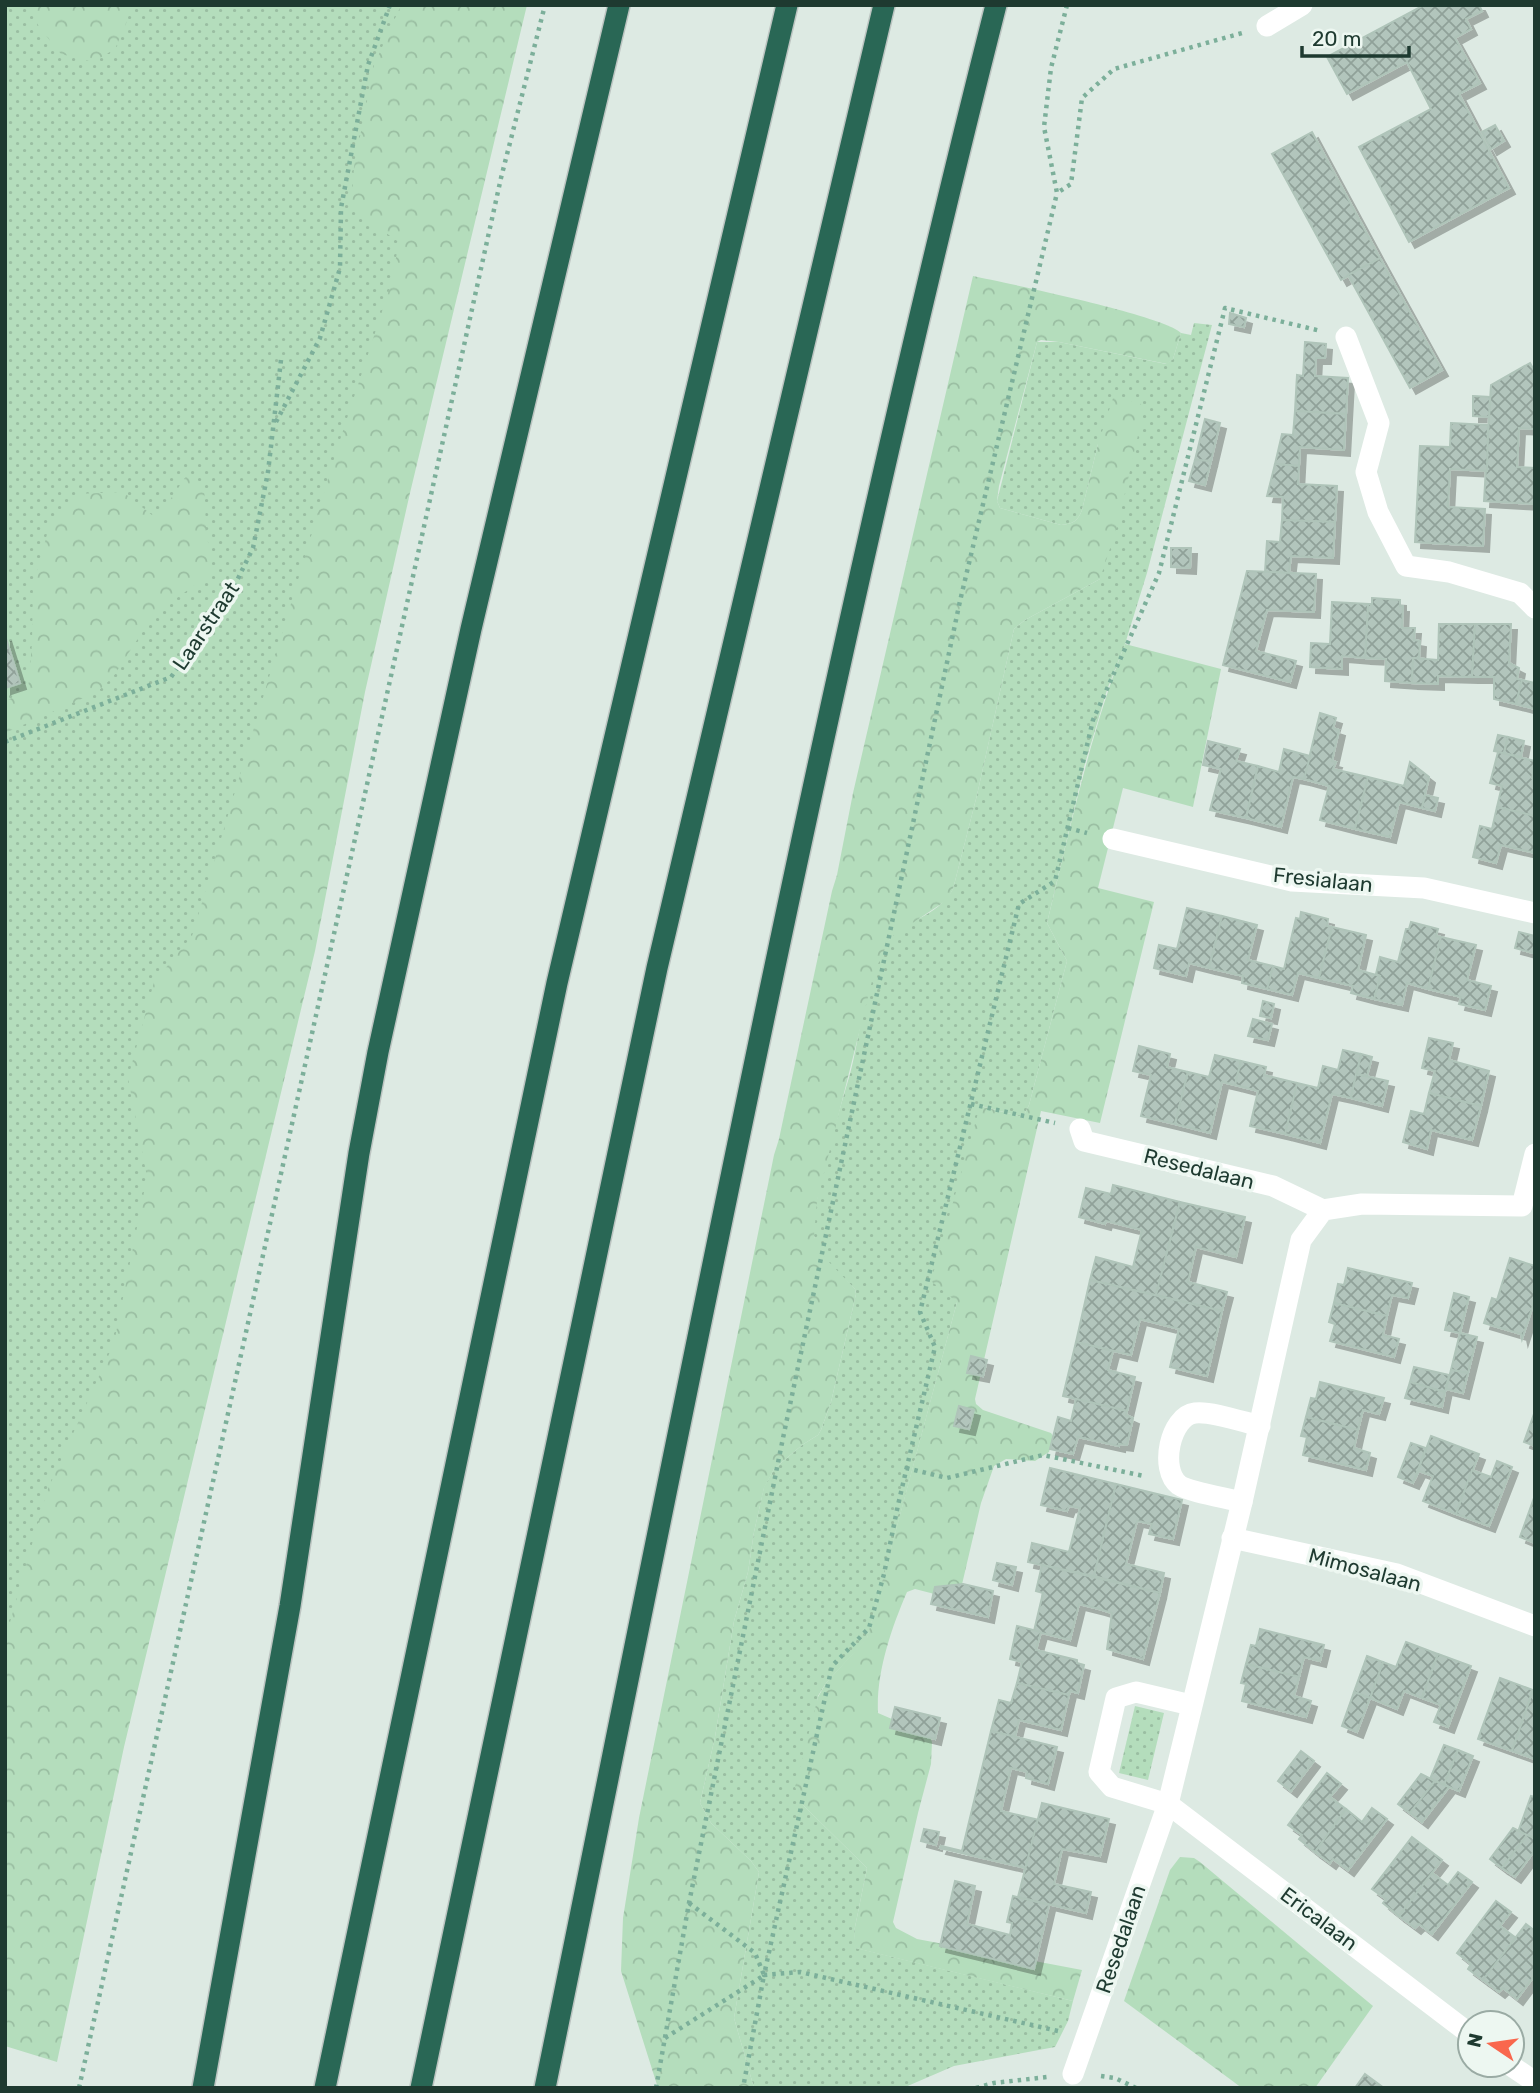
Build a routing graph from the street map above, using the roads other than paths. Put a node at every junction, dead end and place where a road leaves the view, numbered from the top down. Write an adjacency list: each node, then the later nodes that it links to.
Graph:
1 (619, 5): 23 (highway)
2 (787, 5): 24 (highway)
3 (884, 5): 25 (highway)
4 (996, 5): 26 (highway)
5 (1302, 5): 6 (street)
6 (1267, 26)
7 (1346, 337): 8 (street)
8 (1535, 608)
9 (1113, 839): 10 (street, Fresialaan)
10 (1535, 913)
11 (1080, 1129): 14 (street, Resedalaan)
12 (1535, 1154): 13 (street)
13 (1528, 1208): 14 (street)
14 (1323, 1210): 15 (street, Resedalaan)
15 (1260, 1426): 16 (street, Resedalaan); 16 (street)
16 (1242, 1502): 17 (street, Resedalaan)
17 (1232, 1538): 18 (street, Mimosalaan); 19 (street, Resedalaan)
18 (1535, 1626)
19 (1191, 1705): 20 (street, Resedalaan); 20 (street)
20 (1168, 1804): 21 (street, Ericalaan); 22 (street, Resedalaan)
21 (1456, 2023)
22 (1073, 2074)
23 (203, 2088)
24 (325, 2088)
25 (421, 2088)
26 (545, 2088)

